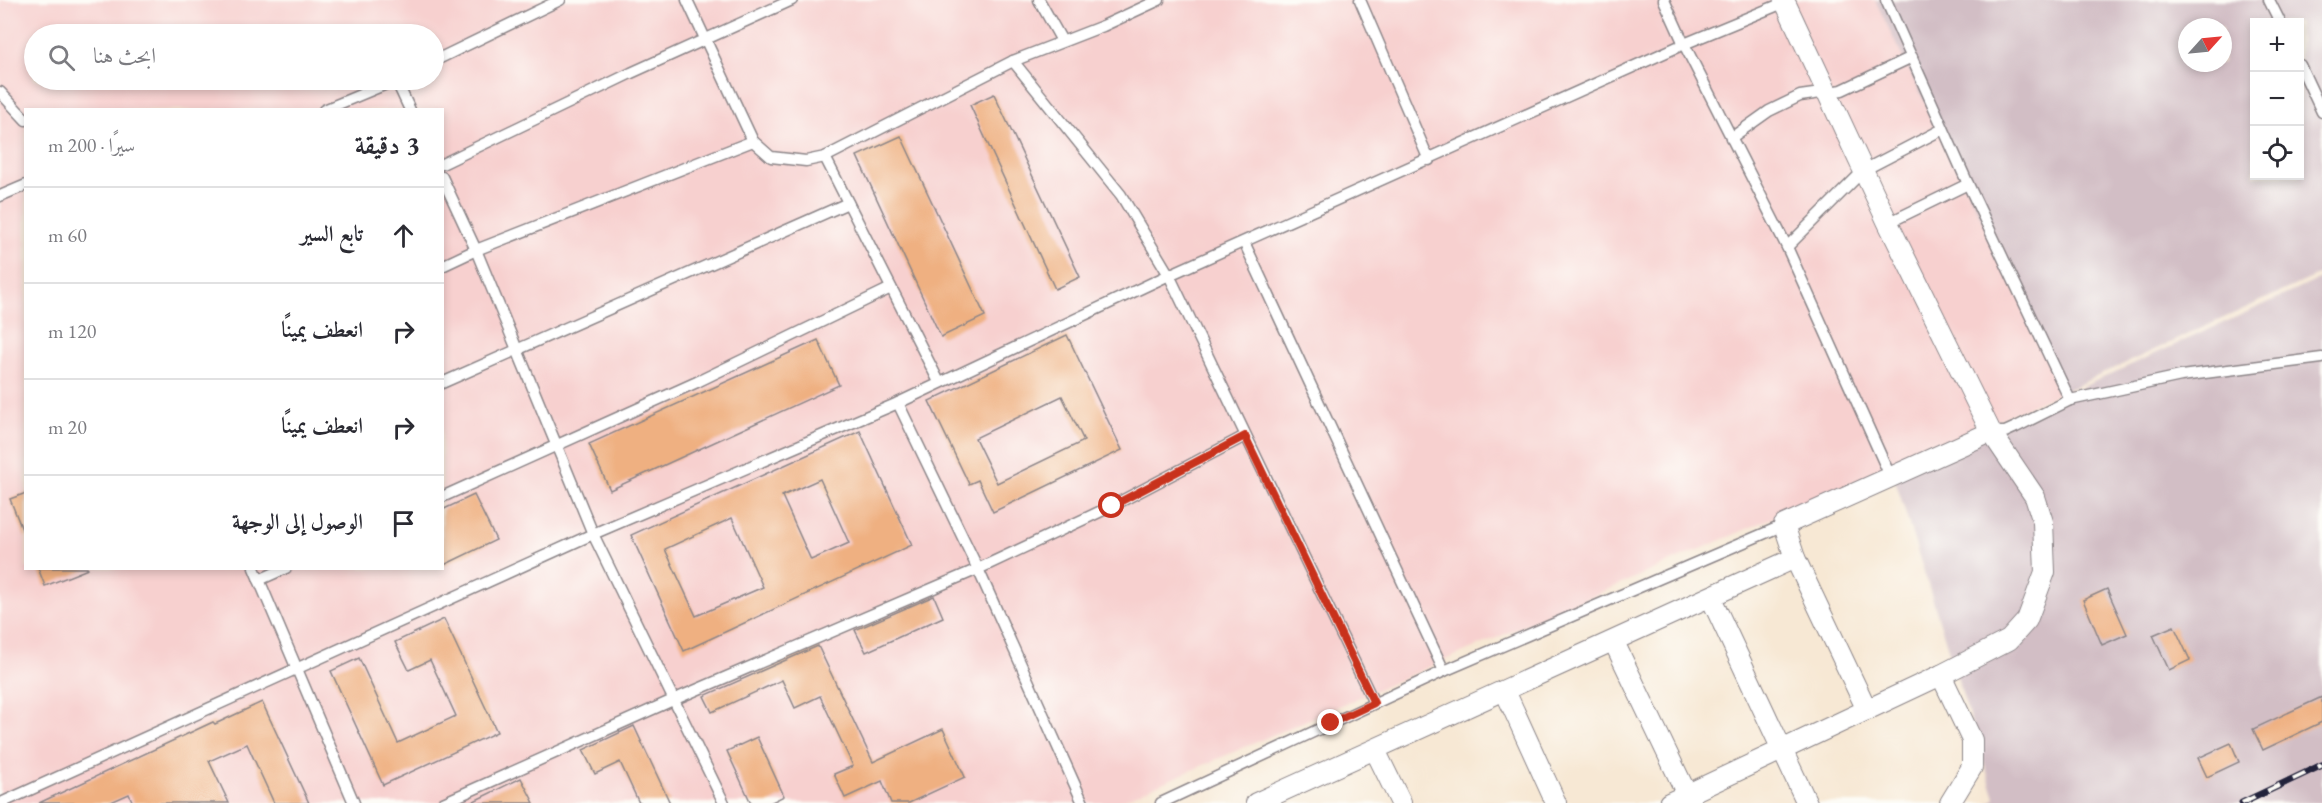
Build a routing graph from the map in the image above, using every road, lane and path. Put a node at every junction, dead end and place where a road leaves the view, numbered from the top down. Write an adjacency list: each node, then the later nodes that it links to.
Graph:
1 (560, 0): 15 (lane)
2 (687, 0): 12 (lane)
3 (792, 0): 12 (lane)
4 (1039, 0): 13 (lane)
5 (1159, 0): 13 (lane)
6 (1360, 0): 31 (lane)
7 (1664, 0): 14 (lane)
8 (1887, 0): 16 (lane)
9 (2269, 0): 11 (lane)
10 (1787, 1): 14 (lane); 22 (street)
11 (2278, 18)
12 (705, 40): 29 (lane); 32 (lane)
13 (1062, 41): 17 (lane)
14 (1684, 44): 28 (lane); 31 (lane)
15 (444, 56)
16 (1912, 57): 22 (lane); 27 (lane)
17 (1013, 61): 30 (lane); 44 (lane)
18 (2304, 72): 25 (lane)
19 (372, 90): 23 (lane)
20 (401, 90): 24 (lane)
21 (0, 92): 26 (lane)
22 (1827, 93): 28 (lane); 33 (street)
23 (329, 108)
24 (409, 108)
25 (2322, 112)
26 (24, 118)
27 (1943, 129): 33 (lane); 35 (lane)
28 (1731, 138): 41 (lane)
29 (753, 141): 30 (lane); 42 (lane)
30 (825, 157): 38 (lane)
31 (1429, 160): 40 (lane)
32 (444, 163)
33 (1864, 170): 39 (street); 41 (lane)
34 (444, 181): 42 (lane)
35 (1968, 184): 39 (lane); 50 (lane)
36 (24, 186): 37 (lane)
37 (0, 196)
38 (848, 203): 45 (lane); 46 (lane)
39 (1888, 223): 52 (street)
40 (1244, 242): 44 (lane); 67 (lane)
41 (1787, 247): 55 (lane)
42 (476, 249): 43 (lane); 46 (lane)
43 (444, 265)
44 (1169, 275): 49 (lane); 53 (lane)
45 (891, 288): 49 (lane); 54 (lane)
46 (517, 349): 48 (lane); 54 (lane)
47 (2322, 358): 50 (lane)
48 (444, 382)
49 (939, 382): 51 (lane)
50 (2070, 400): 52 (lane)
51 (898, 403): 58 (lane); 60 (lane)
52 (1991, 432): 55 (street); 68 (street)
53 (1245, 436): 60 (lane); 71 (lane)
54 (556, 445): 56 (lane); 58 (lane)
55 (1891, 478): 57 (street)
56 (444, 496)
57 (1784, 525): 59 (street); 67 (lane)
58 (593, 534): 66 (lane); 70 (lane)
59 (1795, 558): 64 (street); 72 (street)
60 (978, 569): 70 (lane); 81 (lane)
61 (255, 570): 63 (lane)
62 (282, 570): 63 (lane)
63 (259, 580): 66 (lane)
64 (1711, 598): 65 (street); 74 (street)
65 (1614, 642): 69 (street); 75 (street)
66 (296, 669): 77 (lane); 78 (lane)
67 (1444, 671): 71 (lane)
68 (1941, 675): 72 (street); 86 (street)
69 (1505, 692): 73 (street); 84 (street)
70 (673, 700): 79 (lane); 80 (lane)
71 (1374, 703): 82 (lane)
72 (1867, 710): 74 (street)
73 (1375, 750): 76 (street); 83 (street)
74 (1782, 750): 75 (street); 85 (street)
75 (1682, 800)
76 (1261, 802)
77 (1, 803)
78 (354, 803)
79 (443, 803)
80 (724, 803)
81 (1083, 803)
82 (1161, 803)
83 (1401, 803)
84 (1556, 803)
85 (1808, 803)
86 (1950, 803)

